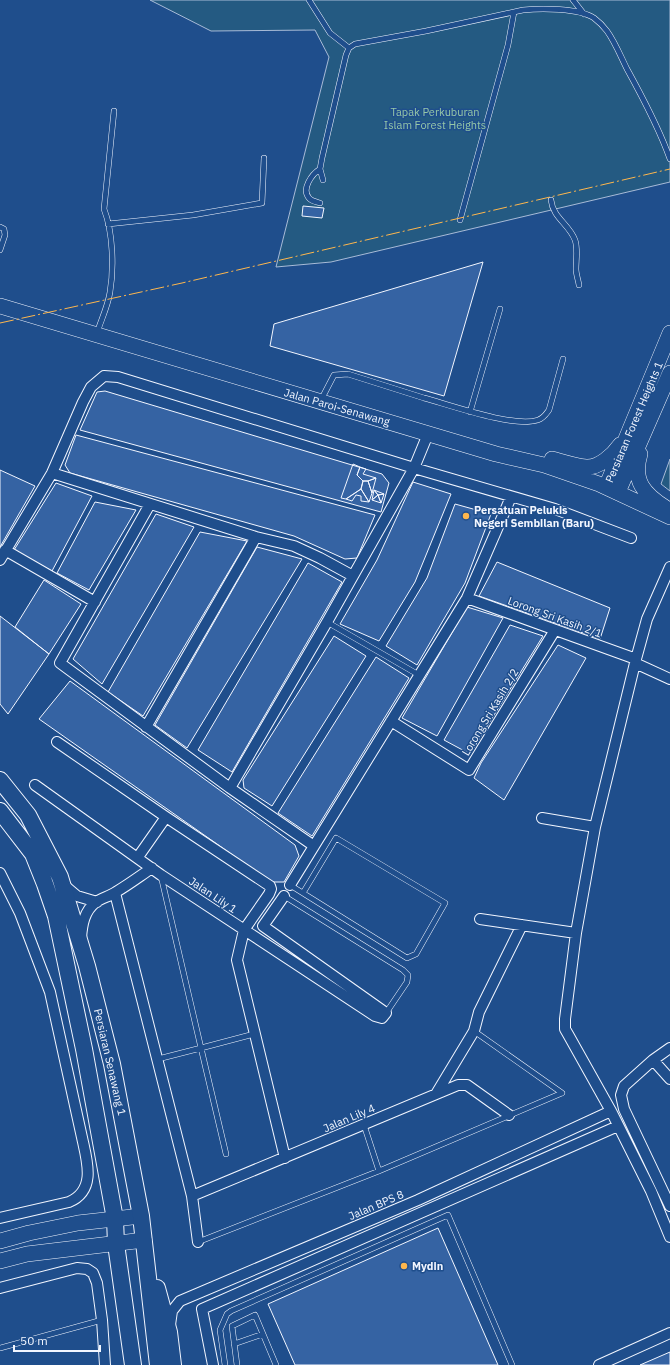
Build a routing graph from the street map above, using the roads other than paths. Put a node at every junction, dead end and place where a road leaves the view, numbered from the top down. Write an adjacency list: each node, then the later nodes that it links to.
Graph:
1 (309, 0): 5 (lane)
2 (573, 0): 4 (lane)
3 (514, 12): 4 (lane); 5 (lane); 13 (lane)
4 (584, 14): 8 (lane)
5 (349, 48): 9 (lane)
6 (114, 111): 14 (lane)
7 (264, 158): 14 (lane)
8 (670, 159)
9 (320, 169): 10 (lane); 12 (lane)
10 (323, 180)
11 (551, 200): 17 (lane)
12 (320, 203)
13 (460, 220)
14 (108, 224): 21 (lane)
15 (0, 227): 16 (lane)
16 (0, 250)
17 (579, 285)
18 (0, 306): 21 (main road, Jalan Paroi-Senawang)
19 (500, 309): 26 (lane)
20 (670, 333): 27 (main road, Persiaran Forest Heights 1)
21 (96, 336): 24 (main road, Jalan Paroi-Senawang)
22 (563, 359): 26 (lane)
23 (670, 373): 25 (main road, Persiaran Forest Heights 1)
24 (320, 403): 26 (lane); 28 (main road, Jalan Paroi-Senawang)
25 (656, 406): 32 (main road, Persiaran Forest Heights 1); 35 (main road)
26 (470, 412)
27 (630, 430): 29 (main road); 32 (main road, Persiaran Forest Heights 1)
28 (428, 434): 29 (main road, Jalan Paroi-Senawang); 30 (street)
29 (496, 454): 32 (main road, Jalan Paroi-Senawang)
30 (414, 468): 31 (street); 33 (street); 42 (street)
31 (52, 473): 34 (street); 39 (street)
32 (612, 490): 36 (main road, Jalan Paroi-Senawang)
33 (511, 496): 38 (street); 43 (street)
34 (150, 504): 37 (street); 44 (street)
35 (670, 511)
36 (670, 517)
37 (256, 537): 42 (street); 51 (street)
38 (631, 538)
39 (6, 550): 40 (street); 44 (street)
40 (0, 560)
41 (670, 567): 47 (street)
42 (353, 576): 45 (street)
43 (467, 598): 46 (street, Lorong Sri Kasih 2/1); 48 (street)
44 (95, 602): 51 (street)
45 (327, 622): 48 (lane); 55 (street)
46 (555, 630): 47 (street, Lorong Sri Kasih 2/1); 50 (street, Lorong Sri Kasih 2/2)
47 (636, 661): 49 (street, Lorong Sri Kasih 2/1); 59 (street)
48 (419, 675): 50 (street)
49 (670, 679)
50 (391, 721): 60 (street)
51 (146, 727): 55 (street)
52 (58, 742): 57 (street)
53 (0, 780): 65 (main road, Persiaran Senawang 1)
54 (35, 785): 61 (street, Jalan Lily 1)
55 (230, 788): 60 (street)
56 (0, 811): 96 (main road, Persiaran Senawang 1)
57 (166, 817): 61 (street); 73 (street)
58 (542, 818): 59 (street)
59 (595, 827): 74 (street)
60 (314, 846): 66 (street)
61 (138, 858): 62 (street, Jalan Lily 1)
62 (152, 868): 64 (street, Jalan Lily 1); 67 (street)
63 (0, 873): 95 (street)
64 (161, 875): 73 (street, Jalan Lily 1); 79 (lane)
65 (64, 885): 70 (street); 75 (main road, Persiaran Senawang 1)
66 (290, 886): 68 (lane)
67 (115, 893): 70 (street); 81 (street)
68 (303, 893): 68 (lane)
69 (284, 896): 76 (street); 76 (lane)
70 (97, 902): 75 (street)
71 (480, 919): 72 (street)
72 (522, 925): 74 (street); 77 (street)
73 (244, 930): 76 (street, Jalan Lily 1); 78 (street)
74 (576, 933): 85 (street)
75 (81, 944): 94 (main road, Persiaran Senawang 1)
76 (384, 1015)
77 (474, 1031): 84 (street); 86 (lane)
78 (254, 1034): 79 (lane); 90 (street)
79 (201, 1048): 81 (lane); 89 (lane)
80 (670, 1048): 82 (street)
81 (158, 1059): 92 (street)
82 (654, 1060): 83 (street); 93 (street)
83 (670, 1079)
84 (436, 1094): 86 (street, Jalan Lily 4); 87 (street, Jalan Lily 4)
85 (611, 1111): 88 (street); 105 (street, Jalan BPS 8)
86 (509, 1115): 91 (lane)
87 (364, 1124): 90 (street, Jalan Lily 4); 91 (lane)
88 (618, 1126): 97 (street); 114 (street)
89 (226, 1154)
90 (285, 1158): 92 (street, Jalan Lily 4)
91 (379, 1171): 100 (lane)
92 (192, 1196): 100 (street)
93 (670, 1206)
94 (141, 1216): 96 (main road); 98 (main road, Persiaran Senawang 1)
95 (0, 1218)
96 (115, 1219): 99 (main road); 101 (main road, Persiaran Senawang 1)
97 (670, 1237)
98 (144, 1240): 101 (main road); 105 (main road); 112 (main road, Persiaran Senawang 1)
99 (0, 1241)
100 (198, 1242)
101 (116, 1244): 102 (main road); 111 (main road, Persiaran Senawang 1)
102 (0, 1261)
103 (0, 1288): 104 (street)
104 (102, 1320): 109 (lane); 110 (street)
105 (169, 1332): 113 (main road)
106 (670, 1332): 119 (street)
107 (263, 1334): 108 (lane); 108 (lane); 117 (lane)
108 (234, 1344): 116 (lane)
109 (0, 1348)
110 (105, 1365)
111 (133, 1365)
112 (158, 1365)
113 (173, 1365)
114 (212, 1365)
115 (225, 1365): 118 (lane)
116 (237, 1365)
117 (276, 1365)
118 (512, 1365)
119 (599, 1365)

